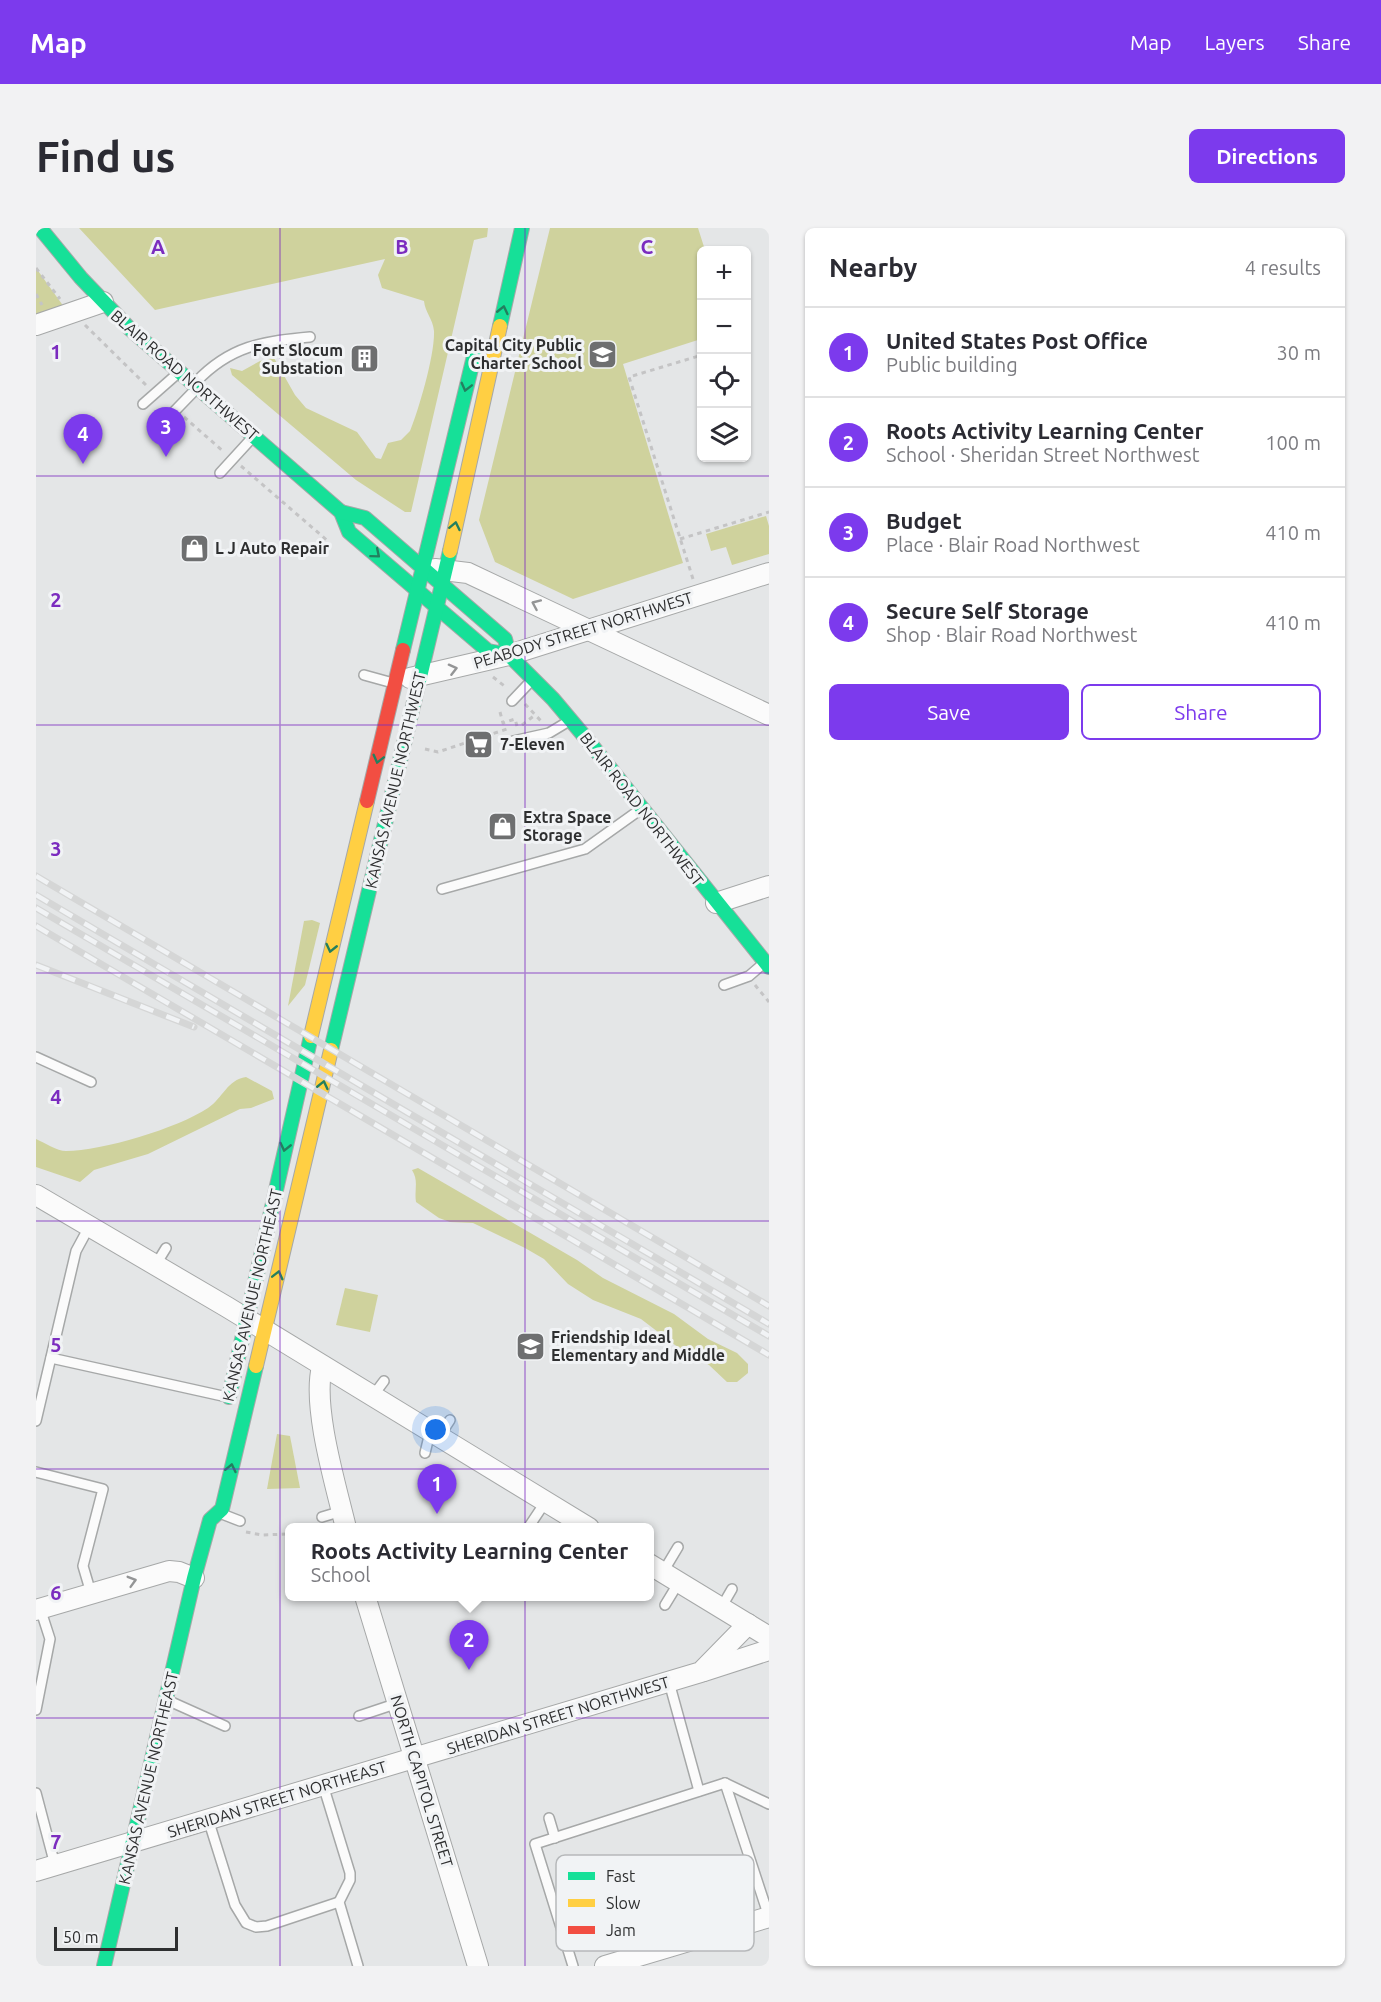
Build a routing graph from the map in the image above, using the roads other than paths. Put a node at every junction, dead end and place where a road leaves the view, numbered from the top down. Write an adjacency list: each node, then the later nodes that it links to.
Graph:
1 (40, 228): 3 (street, BLAIR ROAD NORTHWEST)
2 (522, 228): 16 (street, KANSAS AVENUE NORTHWEST, one-way to 2)
3 (103, 302): 4 (street); 7 (street, BLAIR ROAD NORTHWEST)
4 (36, 325)
5 (480, 332): 14 (street, KANSAS AVENUE NORTHWEST, one-way to 14)
6 (310, 337): 8 (lane)
7 (179, 372): 8 (street, BLAIR ROAD NORTHWEST); 9 (lane)
8 (196, 386): 10 (lane); 11 (street, BLAIR ROAD NORTHWEST)
9 (143, 404)
10 (165, 421)
11 (254, 436): 12 (lane); 13 (street, BLAIR ROAD NORTHWEST)
12 (220, 473)
13 (341, 512): 14 (street, BLAIR ROAD NORTHWEST); 17 (street, BLAIR ROAD NORTHWEST, one-way to 17)
14 (424, 569): 16 (street); 17 (street, KANSAS AVENUE NORTHWEST)
15 (769, 573): 19 (street, PEABODY STREET NORTHWEST)
16 (443, 576): 18 (street, KANSAS AVENUE NORTHWEST); 19 (street, one-way to 16); 20 (street, BLAIR ROAD NORTHWEST)
17 (418, 591): 18 (street, BLAIR ROAD NORTHWEST); 24 (street, KANSAS AVENUE NORTHWEST)
18 (436, 606): 20 (street, BLAIR ROAD NORTHWEST); 22 (street, KANSAS AVENUE NORTHWEST)
19 (590, 628): 20 (street, PEABODY STREET NORTHWEST); 26 (street)
20 (509, 655): 22 (street, PEABODY STREET NORTHWEST, one-way to 20); 23 (street, BLAIR ROAD NORTHWEST)
21 (364, 675): 24 (lane)
22 (420, 676): 24 (street, PEABODY STREET NORTHWEST); 43 (street, KANSAS AVENUE NORTHWEST, one-way to 22)
23 (534, 679): 25 (lane); 27 (street, BLAIR ROAD NORTHWEST)
24 (396, 683): 36 (street, KANSAS AVENUE NORTHWEST, one-way to 36)
25 (512, 701)
26 (769, 715)
27 (571, 720): 28 (lane); 29 (street, BLAIR ROAD NORTHWEST)
28 (513, 741)
29 (643, 808): 31 (lane); 32 (street, BLAIR ROAD NORTHWEST)
30 (769, 886): 32 (street)
31 (442, 890)
32 (716, 903): 33 (street, BLAIR ROAD NORTHWEST)
33 (767, 965): 34 (lane)
34 (724, 985)
35 (36, 1057): 37 (lane)
36 (303, 1070): 42 (street, KANSAS AVENUE NORTHEAST, one-way to 42)
37 (91, 1082)
38 (36, 1195): 39 (street)
39 (89, 1227): 41 (street); 44 (lane)
40 (166, 1248): 41 (lane)
41 (155, 1266): 42 (street)
42 (246, 1318): 43 (street); 48 (street, KANSAS AVENUE NORTHEAST)
43 (264, 1332): 45 (street); 55 (street, KANSAS AVENUE NORTHEAST, one-way to 43)
44 (51, 1358): 48 (lane); 50 (lane)
45 (322, 1367): 47 (street); 57 (street)
46 (384, 1381): 47 (lane)
47 (372, 1397): 51 (street)
48 (228, 1403)
49 (450, 1420): 51 (lane)
50 (36, 1421)
51 (435, 1434): 52 (lane); 54 (street)
52 (425, 1454)
53 (36, 1472): 65 (lane)
54 (546, 1501): 59 (lane); 60 (street)
55 (211, 1514): 58 (lane); 63 (street, KANSAS AVENUE NORTHEAST)
56 (322, 1516): 57 (lane)
57 (344, 1519)
58 (240, 1521)
59 (531, 1523)
60 (582, 1523)
61 (678, 1547): 62 (lane)
62 (664, 1573): 67 (lane); 68 (street)
63 (194, 1578): 65 (street, one-way to 63); 74 (street, KANSAS AVENUE NORTHEAST)
64 (732, 1589): 68 (lane)
65 (91, 1593): 69 (street)
66 (367, 1601): 75 (street, NORTH CAPITOL STREET)
67 (665, 1605)
68 (721, 1608): 70 (street)
69 (38, 1609): 76 (lane)
70 (748, 1624): 71 (street); 72 (street, SHERIDAN STREET NORTHWEST)
71 (768, 1638): 72 (street, SHERIDAN STREET NORTHWEST)
72 (701, 1672): 73 (street, SHERIDAN STREET NORTHWEST)
73 (669, 1682): 79 (street, SHERIDAN STREET NORTHWEST); 82 (lane)
74 (164, 1699): 78 (lane); 88 (street, KANSAS AVENUE NORTHEAST)
75 (398, 1703): 77 (lane); 79 (street, NORTH CAPITOL STREET)
76 (36, 1710)
77 (359, 1716)
78 (225, 1726)
79 (415, 1758): 81 (street, SHERIDAN STREET NORTHEAST); 100 (street, NORTH CAPITOL STREET)
80 (725, 1783): 82 (lane); 84 (lane); 89 (lane)
81 (323, 1785): 86 (street, SHERIDAN STREET NORTHEAST); 92 (lane)
82 (699, 1791): 87 (lane)
83 (36, 1793): 90 (lane)
84 (769, 1804)
85 (549, 1818): 87 (lane)
86 (208, 1819): 88 (street, SHERIDAN STREET NORTHEAST); 92 (lane)
87 (555, 1838): 93 (lane)
88 (134, 1841): 90 (street, SHERIDAN STREET NORTHEAST); 98 (street, KANSAS AVENUE NORTHEAST)
89 (749, 1855)
90 (45, 1868)
91 (754, 1871): 94 (lane)
92 (339, 1902): 99 (lane)
93 (556, 1910)
94 (769, 1917): 95 (street)
95 (754, 1921)
96 (568, 1951): 101 (lane)
97 (655, 1951): 102 (street)
98 (104, 1966)
99 (358, 1966)
100 (478, 1966)
101 (573, 1966)
102 (605, 1966)

